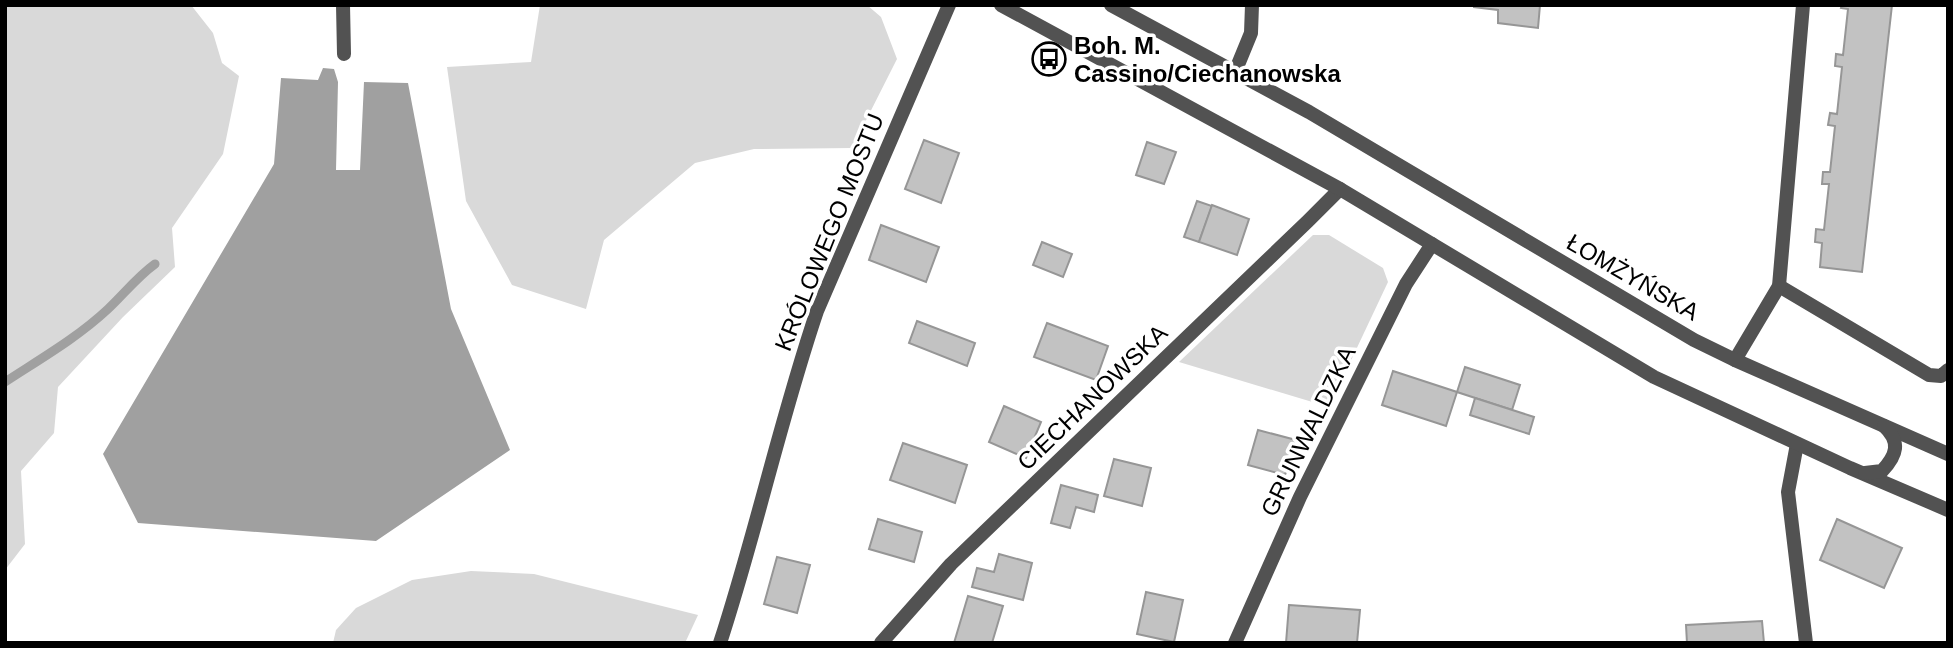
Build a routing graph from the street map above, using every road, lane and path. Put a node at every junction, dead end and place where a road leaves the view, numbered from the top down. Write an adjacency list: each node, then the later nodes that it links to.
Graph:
1 (343, 5): 7 (street)
2 (949, 5): 19 (street, KRÓLOWEGO MOSTU)
3 (1001, 5): 9 (street)
4 (1111, 5): 8 (street, ŁOMŻYŃSKA)
5 (1252, 5): 8 (street)
6 (1802, 5): 11 (street)
7 (344, 54)
8 (1235, 72): 12 (street, ŁOMŻYŃSKA)
9 (1340, 189): 10 (street); 20 (street, CIECHANOWSKA)
10 (1432, 244): 15 (street); 21 (street, GRUNWALDZKA)
11 (1779, 286): 12 (street); 13 (street)
12 (1735, 360): 14 (street, ŁOMŻYŃSKA)
13 (1948, 370)
14 (1882, 425): 16 (street, ŁOMŻYŃSKA); 17 (street)
15 (1797, 444): 17 (street); 22 (street)
16 (1948, 454)
17 (1850, 468): 18 (street)
18 (1948, 510)
19 (720, 643)
20 (881, 643)
21 (1235, 643)
22 (1806, 643)

